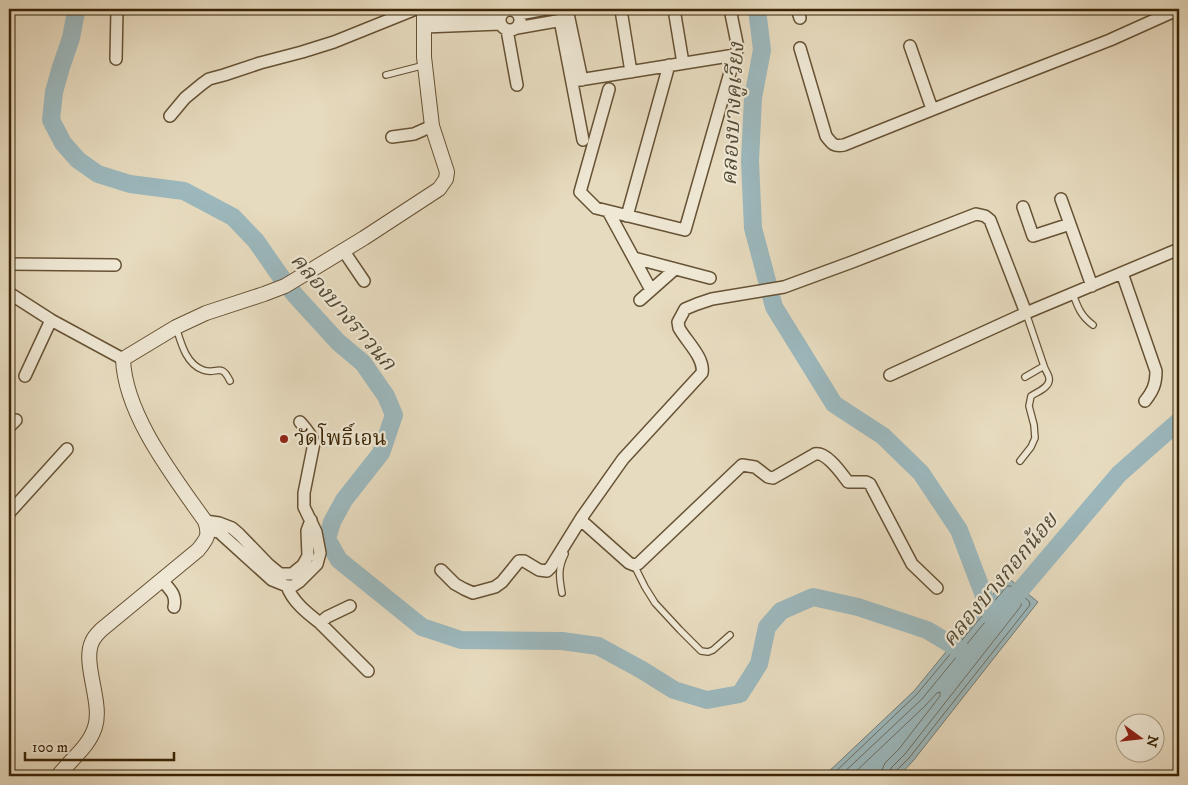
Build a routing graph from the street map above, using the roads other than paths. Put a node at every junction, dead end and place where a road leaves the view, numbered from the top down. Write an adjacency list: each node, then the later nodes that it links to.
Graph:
1 (117, 9): 14 (street)
2 (546, 9): 10 (street)
3 (674, 9): 15 (street)
4 (730, 9): 13 (street)
5 (1179, 9): 23 (street)
6 (621, 10): 18 (street)
7 (422, 15): 9 (street); 16 (street); 24 (street)
8 (566, 16): 10 (street); 20 (street)
9 (456, 17): 10 (street)
10 (509, 18): 21 (street)
11 (910, 46): 23 (street)
12 (800, 48): 23 (street)
13 (735, 55): 15 (street); 31 (street)
14 (116, 59)
15 (683, 63): 17 (street)
16 (425, 64): 19 (lane); 25 (street)
17 (669, 66): 18 (street); 31 (street)
18 (631, 72): 20 (street)
19 (386, 75)
20 (577, 80): 27 (street)
21 (518, 85)
22 (609, 89): 30 (street)
23 (932, 109)
24 (170, 116)
25 (432, 126): 26 (street); 34 (street)
26 (392, 137)
27 (584, 140)
28 (1061, 199): 32 (street)
29 (1023, 207): 32 (street)
30 (608, 211): 31 (street); 35 (street)
31 (627, 216)
32 (1070, 224): 42 (street)
33 (1179, 249): 39 (street)
34 (343, 250): 41 (street); 50 (street)
35 (634, 258): 38 (street); 43 (street)
36 (9, 264): 37 (street)
37 (115, 265)
38 (675, 269): 40 (street); 43 (street)
39 (1122, 273): 42 (street); 57 (street)
40 (710, 278)
41 (364, 280)
42 (1092, 286): 45 (street)
43 (651, 290): 46 (street)
44 (9, 293): 48 (street)
45 (1073, 294): 47 (street); 49 (lane)
46 (640, 300)
47 (1026, 313): 52 (lane); 53 (street); 62 (street)
48 (51, 320): 51 (street); 54 (street)
49 (1093, 325)
50 (176, 327): 51 (street); 56 (lane)
51 (123, 359): 64 (street)
52 (1044, 366): 55 (lane); 60 (lane)
53 (890, 375)
54 (25, 376)
55 (1025, 377)
56 (230, 381)
57 (1145, 401)
58 (300, 422): 63 (street)
59 (67, 448): 61 (street)
60 (1020, 461)
61 (9, 513)
62 (582, 517): 65 (street); 66 (street)
63 (311, 520): 64 (street); 69 (street)
64 (207, 525): 68 (street); 69 (street)
65 (570, 538): 67 (street); 71 (lane)
66 (634, 565): 70 (street); 75 (lane)
67 (441, 570)
68 (162, 580): 73 (street); 77 (street)
69 (288, 586): 74 (street)
70 (937, 588)
71 (562, 593)
72 (350, 606): 74 (street)
73 (174, 607)
74 (320, 623): 76 (street)
75 (730, 635)
76 (368, 671)
77 (58, 776)

